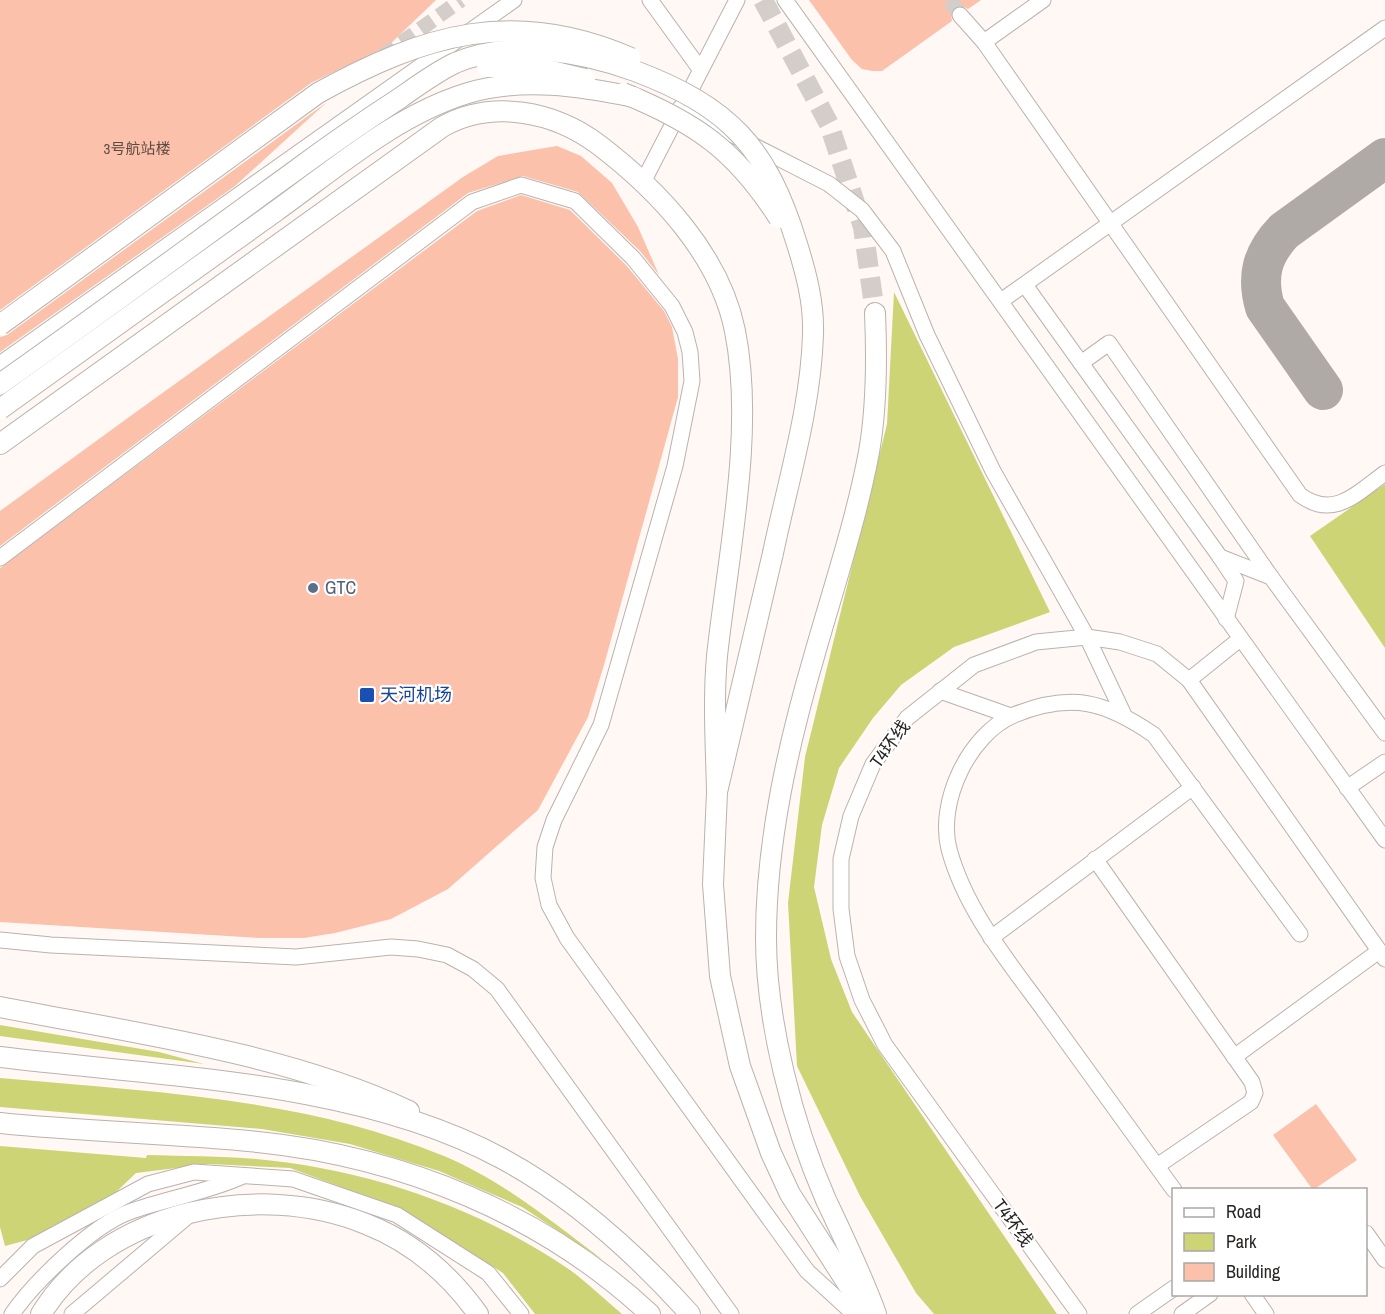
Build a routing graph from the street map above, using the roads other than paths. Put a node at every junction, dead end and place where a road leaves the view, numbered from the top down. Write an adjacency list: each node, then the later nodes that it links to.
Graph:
1 (514, 0): 22 (street)
2 (651, 0): 9 (street)
3 (737, 0): 9 (street)
4 (785, 0): 18 (street)
5 (1043, 0): 8 (street)
6 (960, 15): 8 (street)
7 (1385, 28): 15 (street)
8 (984, 42): 15 (street)
9 (700, 69): 13 (street)
10 (425, 81): 11 (main road, bridge); 12 (main road, bridge); 23 (main road, bridge)
11 (634, 98): 16 (main road, bridge); 24 (main road, bridge)
12 (703, 101): 16 (main road, bridge); 20 (main road, bridge)
13 (680, 108): 14 (street); 31 (street)
14 (642, 182): 25 (main road); 41 (main road)
15 (1110, 222): 17 (street); 26 (street)
16 (798, 248): 41 (main road, bridge)
17 (1025, 285): 18 (street); 21 (street)
18 (1001, 301): 30 (street)
19 (875, 313): 73 (main road)
20 (0, 325)
21 (1081, 363): 27 (street); 29 (street)
22 (0, 364)
23 (0, 384)
24 (0, 410)
25 (0, 444)
26 (1385, 473)
27 (1220, 557): 29 (street); 30 (street)
28 (0, 558): 71 (street)
29 (1271, 577): 37 (street)
30 (1226, 619): 32 (street)
31 (1087, 637): 33 (street, T4环线); 34 (street, T4环线); 35 (street)
32 (1240, 639): 33 (street); 40 (street)
33 (1189, 680): 47 (street, T4环线)
34 (940, 692): 36 (street); 74 (street, T4环线)
35 (1123, 713): 36 (street); 39 (street)
36 (1011, 716): 45 (street)
37 (1385, 733)
38 (1385, 762): 40 (street)
39 (1193, 787): 43 (street); 44 (street)
40 (1347, 788): 42 (street)
41 (717, 792): 72 (main road)
42 (1385, 840)
43 (1095, 859): 45 (street); 50 (street)
44 (1300, 934)
45 (992, 938): 53 (street)
46 (0, 940): 70 (street)
47 (1382, 955): 50 (street)
48 (0, 1007): 52 (main road)
49 (0, 1057): 52 (main road)
50 (1234, 1057): 53 (street)
51 (0, 1123): 68 (main road)
52 (457, 1137): 69 (main road)
53 (1157, 1166): 55 (street)
54 (243, 1176): 59 (street); 63 (street); 67 (street)
55 (1173, 1188)
56 (190, 1214): 64 (main road); 65 (street); 66 (main road)
57 (1367, 1236): 58 (street)
58 (1385, 1260)
59 (0, 1279)
60 (1168, 1291): 75 (street)
61 (1207, 1296): 76 (street)
62 (1258, 1297): 77 (street)
63 (12, 1314)
64 (41, 1314)
65 (72, 1314)
66 (478, 1314)
67 (521, 1314)
68 (650, 1314)
69 (690, 1314)
70 (731, 1314)
71 (854, 1314)
72 (867, 1314)
73 (876, 1314)
74 (1079, 1314)
75 (1137, 1314)
76 (1182, 1314)
77 (1266, 1314)

